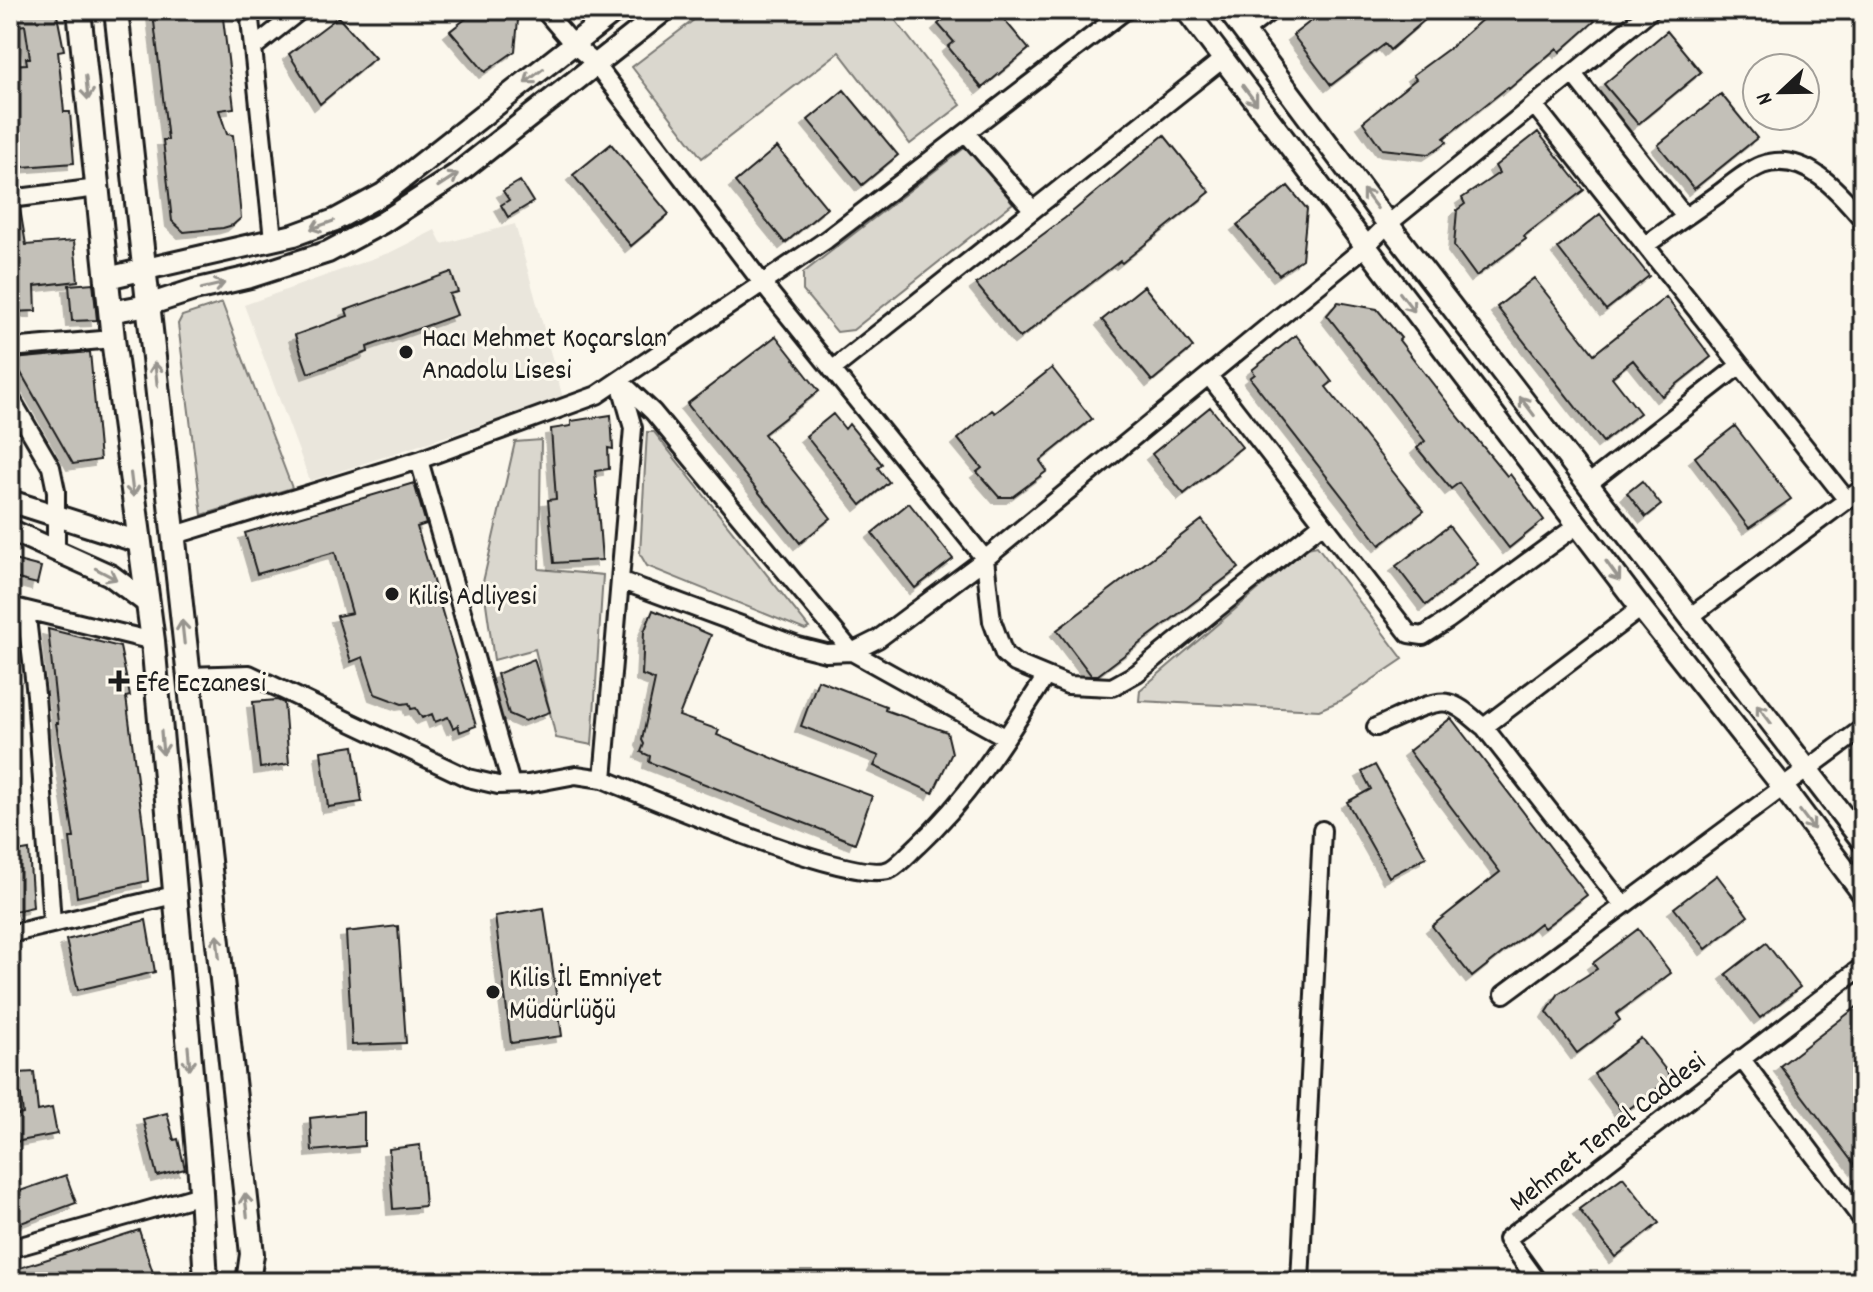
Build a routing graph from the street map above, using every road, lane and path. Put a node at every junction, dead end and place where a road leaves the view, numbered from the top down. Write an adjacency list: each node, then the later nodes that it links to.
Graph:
1 (79, 10): 21 (main road, one-way to 21)
2 (116, 10): 30 (main road)
3 (249, 10): 15 (street)
4 (301, 10): 15 (street)
5 (544, 10): 14 (street)
6 (617, 10): 14 (street)
7 (665, 10): 17 (street)
8 (1126, 10): 20 (street)
9 (1186, 10): 16 (street)
10 (1228, 10): 13 (street)
11 (1272, 10): 13 (street)
12 (1651, 10): 18 (street)
13 (1245, 31): 26 (street, one-way to 13)
14 (574, 45): 17 (street); 27 (street, one-way to 27)
15 (253, 48): 27 (street)
16 (1223, 59): 23 (street); 29 (street, one-way to 29)
17 (595, 63): 32 (street); 33 (street, one-way to 17)
18 (1573, 74): 19 (street); 24 (street)
19 (1535, 106): 26 (street); 28 (street)
20 (966, 133): 23 (street); 32 (street)
21 (98, 188): 22 (street); 31 (main road)
22 (10, 199)
23 (1033, 210): 38 (street)
24 (1685, 217): 25 (street); 28 (street)
25 (1863, 220)
26 (1388, 224): 29 (street); 43 (street, one-way to 26)
27 (273, 239): 30 (street)
28 (1646, 245): 37 (street)
29 (1365, 247): 39 (street); 49 (street, one-way to 49)
30 (144, 270): 31 (street); 33 (main road)
31 (107, 278): 34 (main road)
32 (762, 283): 38 (street); 40 (street)
33 (148, 305): 34 (street); 51 (main road, one-way to 33)
34 (110, 312): 35 (main road)
35 (113, 339): 36 (street); 52 (main road, one-way to 52)
36 (10, 348)
37 (1740, 365): 43 (street); 45 (street)
38 (832, 370): 54 (street)
39 (1209, 376): 48 (street); 54 (street)
40 (619, 380): 42 (street); 55 (street); 61 (street)
41 (10, 397): 47 (street)
42 (419, 460): 51 (street); 70 (street)
43 (1588, 484): 59 (street)
44 (1863, 488): 45 (street)
45 (1847, 500): 59 (street)
46 (10, 501): 47 (street)
47 (55, 517): 52 (street); 53 (street)
48 (1323, 523): 49 (street); 63 (street)
49 (1579, 524): 58 (street, one-way to 58)
50 (10, 530): 53 (street)
51 (172, 536): 62 (main road, one-way to 51)
52 (139, 542): 56 (main road)
53 (56, 551): 56 (street, one-way to 56)
54 (985, 559): 61 (street); 63 (street)
55 (622, 581): 61 (street); 69 (street)
56 (146, 602): 60 (main road)
57 (18, 608): 60 (street); 77 (street)
58 (1641, 608): 65 (street); 71 (street)
59 (1691, 616): 68 (street, one-way to 59)
60 (153, 641): 75 (main road, one-way to 75)
61 (852, 652): 67 (street)
62 (188, 676): 70 (street); 86 (main road, one-way to 62)
63 (1046, 676): 67 (street)
64 (1376, 727): 65 (street)
65 (1484, 727): 76 (street)
66 (1863, 728): 68 (street)
67 (1005, 737): 69 (street)
68 (1806, 771): 71 (street); 73 (street)
69 (603, 779): 70 (street)
70 (511, 784)
71 (1783, 787): 74 (street, one-way to 74); 76 (street)
72 (1322, 830): 87 (street)
73 (1863, 842)
74 (1863, 894)
75 (174, 895): 77 (street); 82 (main road, one-way to 82)
76 (1623, 905): 80 (street)
77 (52, 923): 78 (street)
78 (10, 934)
79 (1863, 966): 81 (street)
80 (1504, 994)
81 (1741, 1058): 83 (street); 88 (street, Mehmet Temel Caddesi)
82 (201, 1195): 84 (street); 85 (main road)
83 (1863, 1221)
84 (10, 1249)
85 (206, 1282)
86 (248, 1282)
87 (1300, 1282)
88 (1538, 1282)

